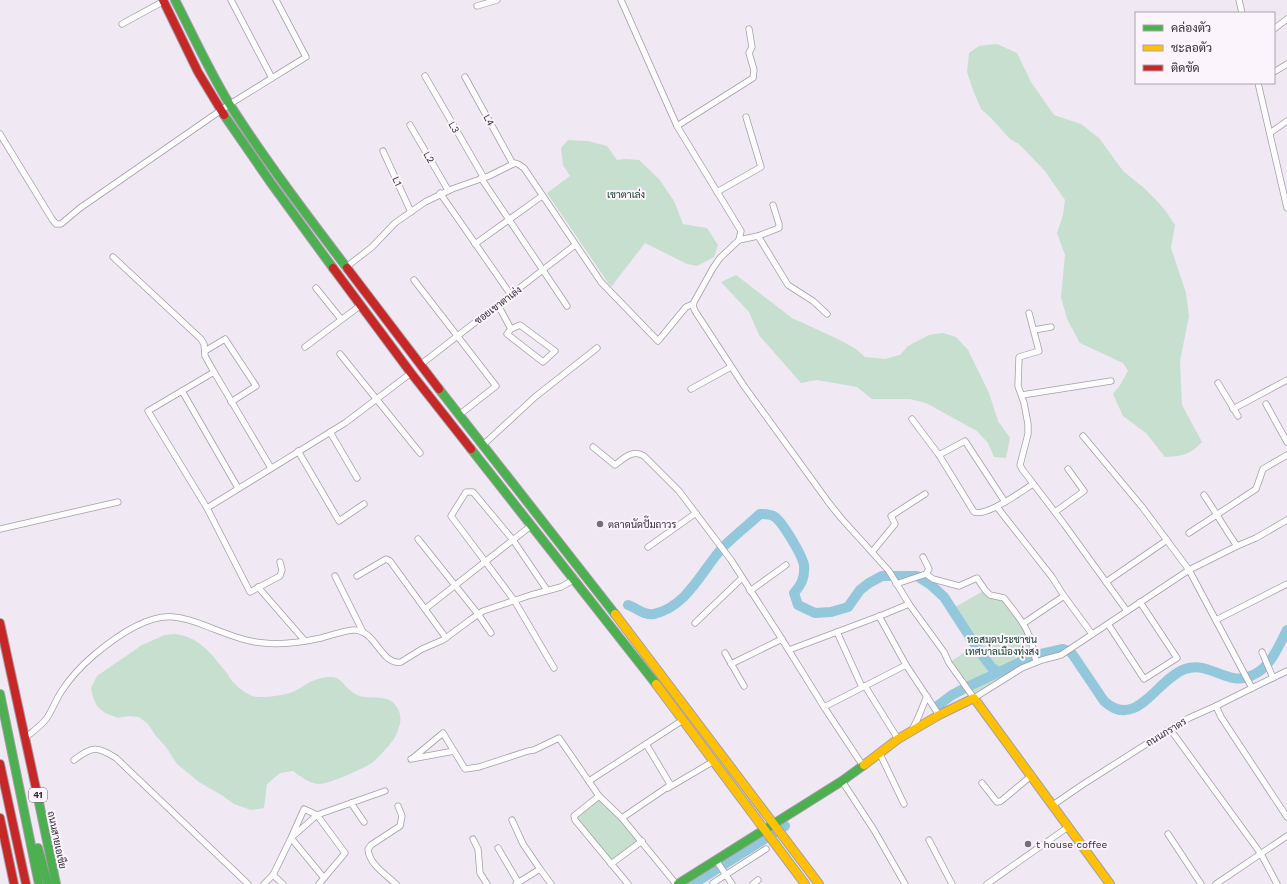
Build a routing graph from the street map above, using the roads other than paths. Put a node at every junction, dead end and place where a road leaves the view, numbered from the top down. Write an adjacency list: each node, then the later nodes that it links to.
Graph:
1 (163, 0): 11 (street); 21 (main road)
2 (175, 0): 20 (main road)
3 (231, 0): 18 (street)
4 (276, 0): 18 (street)
5 (497, 0): 8 (street)
6 (622, 0): 25 (street)
7 (1239, 0): 9 (street)
8 (477, 6)
9 (1242, 12)
10 (1287, 19): 12 (street)
11 (122, 24)
12 (1275, 28)
13 (749, 29): 25 (street)
14 (1287, 64): 15 (street)
15 (1275, 71)
16 (425, 76): 30 (street, L3)
17 (465, 77): 29 (street, L4)
18 (272, 78): 20 (street)
19 (1258, 84): 26 (street)
20 (230, 104): 21 (street); 45 (main road)
21 (222, 110): 27 (street); 51 (main road)
22 (746, 118): 33 (street)
23 (1287, 121): 26 (street)
24 (410, 125): 32 (street, L2)
25 (677, 126): 33 (street)
26 (1270, 133): 31 (street)
27 (0, 134)
28 (383, 151): 38 (street, L1)
29 (513, 164): 30 (street); 35 (street)
30 (483, 178): 32 (street); 39 (street, L3)
31 (1284, 181): 36 (street)
32 (448, 190): 34 (street)
33 (717, 192): 41 (street)
34 (440, 193): 38 (street); 42 (street)
35 (542, 196): 39 (street); 43 (street)
36 (1287, 204)
37 (773, 205): 40 (street)
38 (411, 212): 45 (street)
39 (509, 219): 42 (street); 46 (street, L3)
40 (758, 236): 41 (street); 55 (street)
41 (739, 240): 50 (street)
42 (475, 244): 49 (street)
43 (575, 246): 46 (street, ซอยเขาตาเล่ง); 50 (street)
44 (113, 257): 63 (street)
45 (345, 268): 65 (main road)
46 (544, 270): 49 (street, ซอยเขาตาเล่ง); 53 (street, L3)
47 (414, 280): 60 (street)
48 (316, 288): 56 (street)
49 (511, 295): 52 (street, ซอยเขาตาเล่ง)
50 (693, 304): 66 (street)
51 (361, 305): 56 (street); 68 (main road)
52 (498, 305): 58 (street); 60 (street, ซอยเขาตาเล่ง)
53 (567, 306)
54 (1029, 313): 59 (street)
55 (827, 314)
56 (342, 319): 61 (street)
57 (1050, 327): 59 (street)
58 (511, 329): 58 (street)
59 (1034, 330): 74 (street)
60 (457, 336): 65 (street, ซอยเขาตาเล่ง); 79 (street)
61 (304, 347)
62 (597, 348): 87 (street)
63 (205, 352): 67 (street); 76 (street)
64 (340, 354): 75 (street)
65 (420, 365): 79 (main road)
66 (731, 367): 72 (street); 117 (street)
67 (214, 372): 73 (street); 76 (street)
68 (411, 373): 75 (street); 109 (main road)
69 (1287, 380): 78 (street)
70 (1111, 381): 74 (street)
71 (1218, 383): 78 (street)
72 (691, 389)
73 (182, 391): 97 (street); 104 (street)
74 (1022, 395): 96 (street)
75 (376, 400): 84 (street); 90 (street)
76 (232, 402): 93 (street)
77 (1266, 404): 83 (street)
78 (1233, 409): 80 (street)
79 (460, 415): 87 (main road)
80 (1238, 416)
81 (912, 419): 91 (street)
82 (1287, 428): 83 (street)
83 (1281, 431): 86 (street)
84 (330, 432): 89 (street); 95 (street)
85 (1083, 436): 114 (street)
86 (1287, 442)
87 (483, 445): 207 (main road)
88 (593, 447): 106 (street)
89 (298, 451): 93 (street); 102 (street)
90 (420, 453)
91 (939, 455): 101 (street); 103 (street)
92 (1287, 455): 107 (street)
93 (271, 468): 97 (street)
94 (1068, 469): 105 (street)
95 (357, 478)
96 (1033, 484): 101 (street); 105 (street)
97 (238, 488): 104 (street)
98 (926, 494): 117 (street)
99 (1204, 495): 107 (street)
100 (118, 502): 110 (street)
101 (1006, 502): 103 (street)
102 (364, 504)
103 (997, 507): 135 (street)
104 (207, 508): 132 (street)
105 (1055, 512): 128 (street)
106 (696, 513): 116 (street); 126 (street)
107 (1217, 514): 111 (street); 115 (street)
108 (1287, 520): 115 (street)
109 (532, 525): 113 (street); 127 (main road)
110 (0, 529)
111 (1190, 533)
112 (418, 539): 131 (street)
113 (513, 540): 120 (street); 120 (street); 133 (street)
114 (1167, 540): 122 (street); 128 (street)
115 (1237, 546): 122 (street)
116 (648, 547)
117 (872, 552): 129 (street)
118 (923, 557): 123 (street)
119 (280, 562): 132 (street)
120 (485, 562): 131 (street); 136 (street)
121 (786, 565): 134 (street)
122 (1189, 570): 137 (street); 143 (street)
123 (924, 575): 129 (street); 145 (street)
124 (335, 576): 148 (street)
125 (357, 576): 139 (street)
126 (742, 578): 134 (street); 146 (street)
127 (575, 580): 133 (street); 176 (main road)
128 (1106, 582): 140 (street)
129 (896, 583): 138 (street)
130 (1287, 584): 143 (street)
131 (456, 586): 139 (street); 141 (street)
132 (258, 587): 154 (street)
133 (548, 590): 136 (street)
134 (750, 591): 153 (street)
135 (1064, 596): 145 (street); 151 (street)
136 (514, 600): 141 (street); 163 (street)
137 (1140, 602): 140 (street); 147 (street)
138 (909, 604): 142 (street); 171 (street)
139 (425, 609): 152 (street)
140 (1127, 611): 147 (street)
141 (478, 614): 149 (street); 152 (street)
142 (879, 616): 150 (street); 162 (street)
143 (1216, 620): 166 (street)
144 (0, 623): 173 (main road, ถนนสายเอเชีย / 41)
145 (1024, 623): 160 (street)
146 (695, 624)
147 (1108, 624): 151 (street)
148 (363, 632): 152 (street); 154 (street)
149 (491, 632)
150 (837, 632): 156 (street); 168 (street)
151 (1092, 634): 160 (street)
152 (446, 638)
153 (782, 639): 156 (street); 161 (street)
154 (305, 640): 179 (street)
155 (0, 641): 173 (main road, ถนนสายเอเชีย / 41)
156 (789, 650): 174 (street)
157 (1262, 652): 165 (street)
158 (725, 653): 161 (street)
159 (0, 656): 210 (main road)
160 (1036, 662): 171 (street)
161 (731, 664): 167 (street)
162 (906, 665): 168 (street); 170 (street)
163 (554, 668)
164 (1287, 673): 165 (street, ถนนภราดร)
165 (1273, 678): 166 (street, ถนนภราดร)
166 (1250, 685): 172 (street, ถนนภราดร)
167 (744, 686)
168 (864, 687): 174 (street); 180 (street)
169 (0, 694): 191 (main road)
170 (928, 697): 175 (street); 178 (street)
171 (974, 698): 175 (main road); 188 (main road)
172 (1216, 706): 177 (street, ถนนภราดร); 202 (street)
173 (17, 707): 179 (main road, ถนนสายเอเชีย / 41)
174 (824, 707): 187 (street)
175 (937, 712): 178 (main road)
176 (683, 720): 181 (street); 185 (main road)
177 (1170, 729): 199 (street, ถนนภราดร); 220 (street)
178 (910, 732): 180 (main road)
179 (24, 739): 210 (main road, ถนนสายเอเชีย / 41)
180 (898, 739): 183 (main road)
181 (646, 744): 189 (street); 194 (street)
182 (454, 751): 182 (street); 189 (street)
183 (880, 754): 187 (main road); 198 (street)
184 (74, 760): 235 (street)
185 (714, 761): 194 (street); 209 (main road)
186 (0, 764): 231 (main road)
187 (863, 766): 190 (main road)
188 (1031, 776): 192 (street); 199 (main road)
189 (589, 781): 196 (street)
190 (842, 781): 207 (main road); 248 (street)
191 (18, 783): 232 (main road); 233 (main road)
192 (982, 783)
193 (0, 788): 214 (main road)
194 (668, 788): 204 (street)
195 (385, 790): 197 (street)
196 (599, 796): 204 (street); 222 (street)
197 (351, 803): 201 (street); 206 (street)
198 (904, 804)
199 (1053, 805): 208 (main road)
200 (398, 806): 239 (street)
201 (317, 815): 213 (street); 213 (street); 226 (street)
202 (1287, 817)
203 (0, 818): 214 (main road)
204 (622, 818): 217 (street)
205 (512, 820): 223 (street)
206 (364, 822)
207 (775, 826): 209 (main road); 247 (main road)
208 (1068, 826): 250 (street); 251 (main road)
209 (766, 831): 221 (main road); 246 (main road)
210 (45, 832): 234 (main road, ถนนสายเอเชีย / 41)
211 (1168, 834): 252 (street)
212 (1287, 836): 220 (street)
213 (291, 838): 225 (street); 226 (street)
214 (5, 840): 230 (main road)
215 (473, 840): 240 (street)
216 (929, 840): 249 (street)
217 (642, 841): 222 (street); 243 (street)
218 (498, 848): 228 (street)
219 (766, 849): 224 (street)
220 (1261, 854): 253 (street); 254 (street)
221 (717, 861): 224 (street); 243 (main road)
222 (611, 864): 242 (street)
223 (540, 869): 228 (street); 241 (street)
224 (725, 873): 229 (street); 244 (street)
225 (273, 875): 236 (street); 237 (street)
226 (324, 878): 238 (street)
227 (758, 880): 245 (street)
228 (517, 883)
229 (713, 883)
230 (14, 884)
231 (26, 884)
232 (39, 884)
233 (48, 884)
234 (56, 884)
235 (248, 884)
236 (264, 884)
237 (283, 884)
238 (319, 884)
239 (396, 884)
240 (487, 884)
241 (551, 884)
242 (628, 884)
243 (677, 884)
244 (732, 884)
245 (753, 884)
246 (805, 884)
247 (819, 884)
248 (905, 884)
249 (952, 884)
250 (987, 884)
251 (1110, 884)
252 (1201, 884)
253 (1216, 884)
254 (1276, 884)

